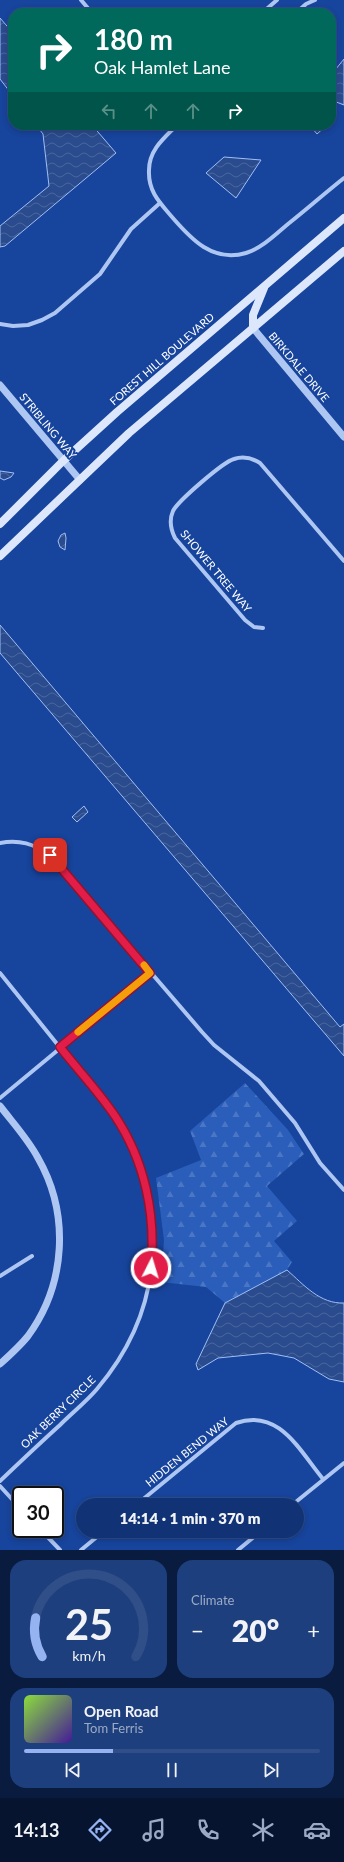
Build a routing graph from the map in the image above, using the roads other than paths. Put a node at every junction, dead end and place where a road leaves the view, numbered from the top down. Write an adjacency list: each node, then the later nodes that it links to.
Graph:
1 (81, 0): 4 (street)
2 (277, 0): 5 (street)
3 (315, 0): 6 (street)
4 (88, 8)
5 (268, 8)
6 (302, 8)
7 (171, 130): 9 (street)
8 (344, 178): 9 (street)
9 (160, 203): 13 (street)
10 (344, 218): 12 (main road, FOREST HILL BOULEVARD)
11 (344, 251): 14 (main road)
12 (266, 285): 14 (main road); 17 (main road, FOREST HILL BOULEVARD)
13 (0, 324)
14 (253, 328): 16 (street, BIRKDALE DRIVE); 18 (main road)
15 (0, 385): 17 (street, STRIBLING WAY)
16 (344, 437)
17 (63, 461): 18 (street, STRIBLING WAY); 19 (main road, FOREST HILL BOULEVARD)
18 (80, 480): 20 (main road)
19 (0, 524)
20 (0, 556)
21 (344, 561): 22 (street, SHOWER TREE WAY)
22 (263, 628)
23 (0, 843): 25 (street)
24 (0, 973): 26 (street, OAK BERRY CIRCLE)
25 (150, 973): 26 (street); 29 (street)
26 (60, 1047): 27 (street); 35 (street, OAK BERRY CIRCLE)
27 (0, 1098)
28 (0, 1106): 32 (street)
29 (344, 1190)
30 (32, 1256): 31 (street)
31 (0, 1276)
32 (0, 1364)
33 (344, 1463): 34 (street)
34 (323, 1479): 37 (street, HIDDEN BEND WAY); 38 (street)
35 (0, 1480)
36 (0, 1486): 39 (street)
37 (145, 1498)
38 (300, 1498)
39 (12, 1499)
40 (49, 1538): 43 (street)
41 (96, 1538): 44 (street)
42 (253, 1538): 45 (street)
43 (60, 1550)
44 (81, 1550)
45 (238, 1550)

